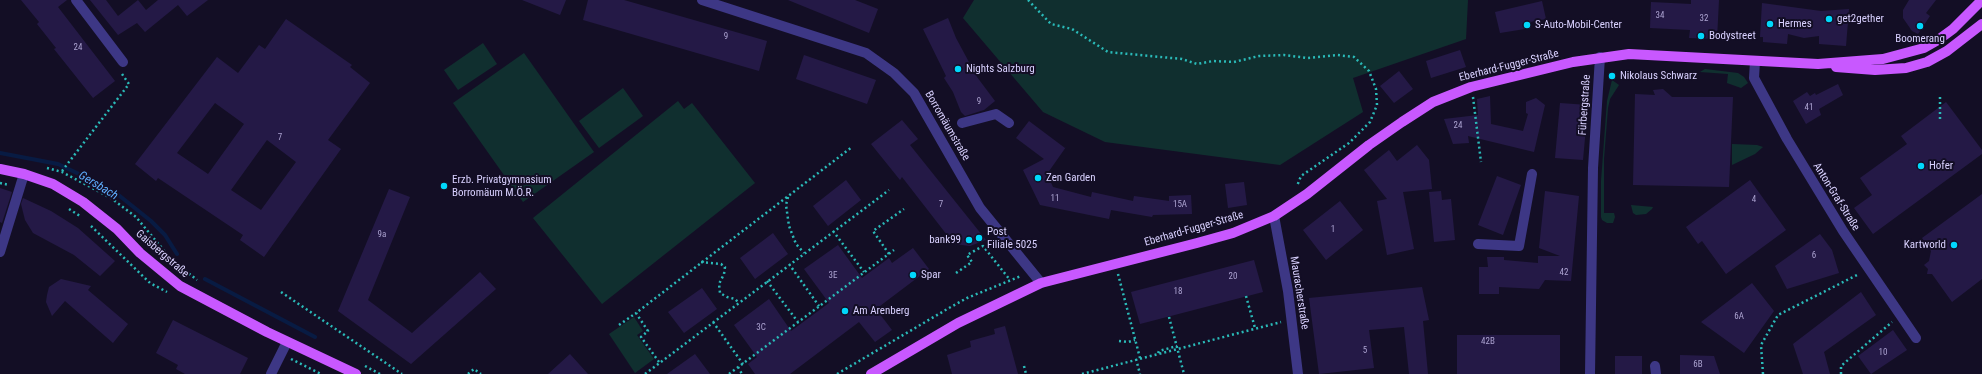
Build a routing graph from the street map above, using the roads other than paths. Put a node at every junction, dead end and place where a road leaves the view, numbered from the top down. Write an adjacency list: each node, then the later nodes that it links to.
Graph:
1 (76, 0): 7 (street)
2 (702, 0): 17 (street, Borromäumstraße)
3 (1982, 0): 8 (main road)
4 (1982, 24): 8 (main road)
5 (1600, 57): 6 (main road); 14 (main road, Eberhard-Fugger-Straße); 24 (street, Fürbergstraße)
6 (1755, 61): 8 (main road); 18 (street, Anton-Graf-Straße)
7 (123, 62)
8 (1818, 64)
9 (962, 123): 10 (street)
10 (1009, 123)
11 (0, 169): 12 (main road, Gaisbergstraße)
12 (24, 174): 16 (street); 19 (main road, Gaisbergstraße)
13 (1532, 174): 15 (street)
14 (1274, 216): 17 (main road, Eberhard-Fugger-Straße); 23 (street, Mauracherstraße)
15 (1478, 244)
16 (0, 252)
17 (1041, 283): 22 (main road, Eberhard-Fugger-Straße)
18 (1916, 338)
19 (287, 342): 20 (street); 21 (main road, Gaisbergstraße)
20 (271, 374)
21 (356, 374)
22 (871, 374)
23 (1298, 374)
24 (1590, 374)

